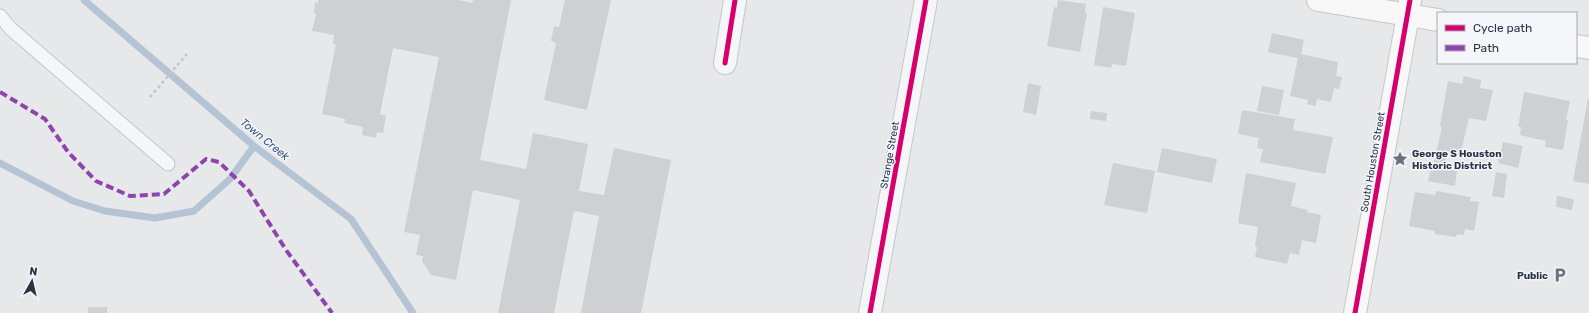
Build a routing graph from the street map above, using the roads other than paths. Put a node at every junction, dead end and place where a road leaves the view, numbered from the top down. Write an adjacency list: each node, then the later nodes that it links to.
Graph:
1 (735, 0): 9 (street)
2 (926, 0): 11 (street, Strange Street)
3 (1318, 0): 4 (street)
4 (1409, 7): 6 (street); 12 (street, South Houston Street)
5 (0, 16): 10 (lane)
6 (1437, 20)
7 (1577, 46): 8 (street)
8 (1589, 48)
9 (725, 63)
10 (168, 164)
11 (870, 313)
12 (1355, 313)

